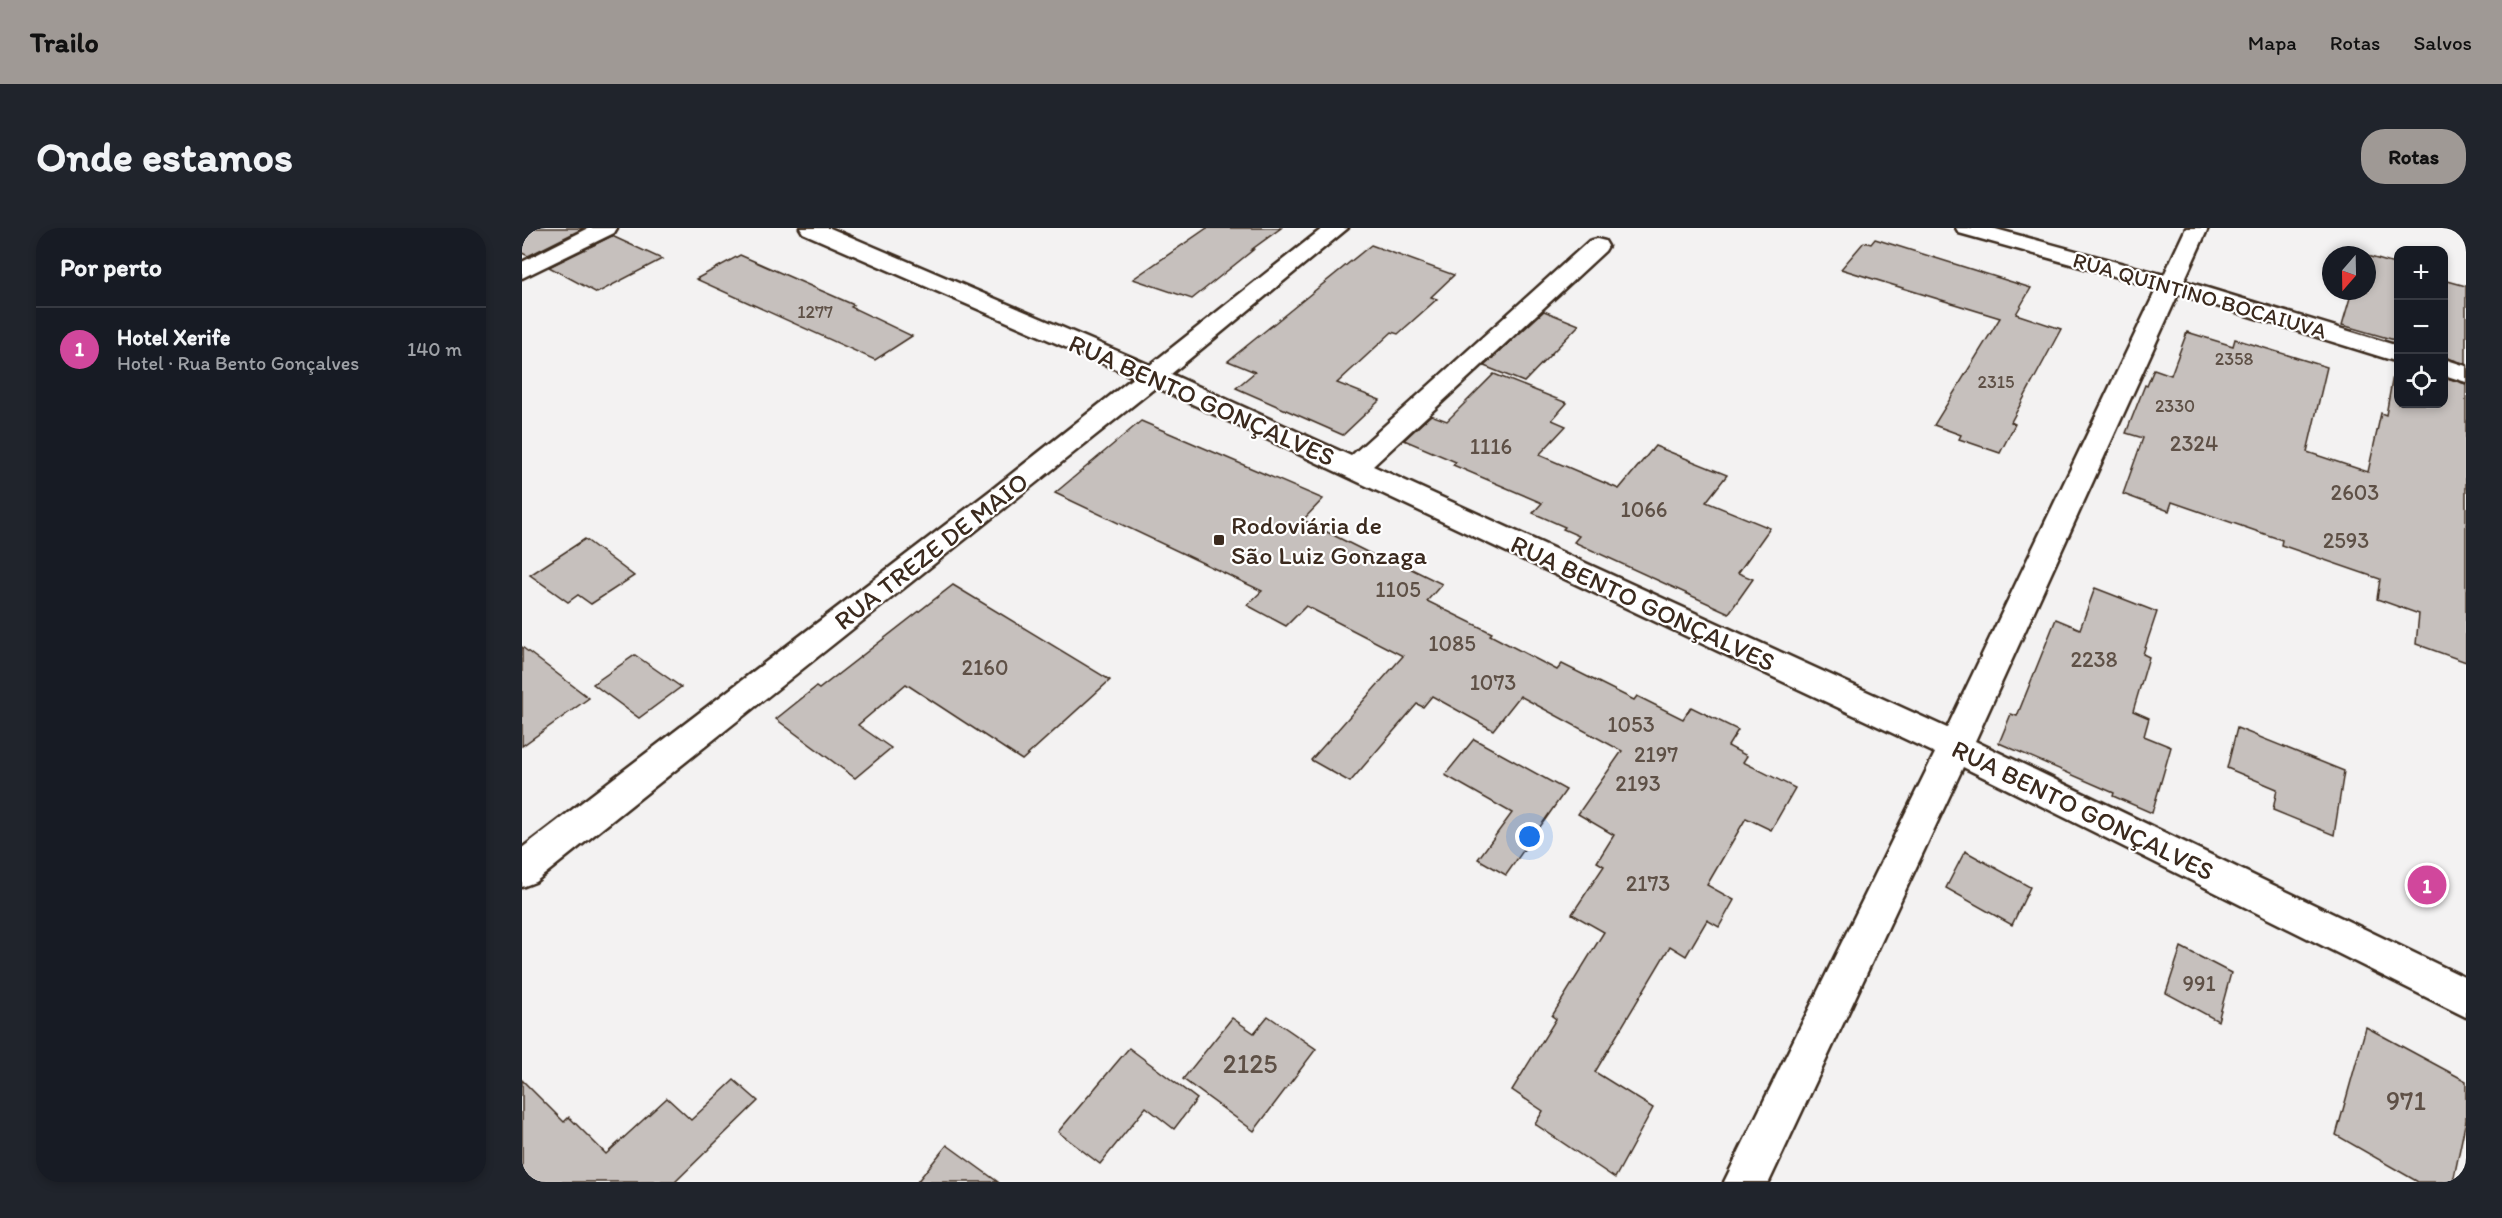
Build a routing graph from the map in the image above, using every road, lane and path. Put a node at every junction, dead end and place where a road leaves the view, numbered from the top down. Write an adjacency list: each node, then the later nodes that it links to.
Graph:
1 (606, 228): 7 (street)
2 (811, 228): 12 (street, RUA BENTO GONÇALVES)
3 (1337, 228): 12 (street, RUA TREZE DE MAIO)
4 (1967, 228): 8 (street, RUA QUINTINO BOCAIUVA)
5 (2197, 228): 8 (street)
6 (1597, 246): 13 (street)
7 (522, 271)
8 (2171, 284): 9 (street, RUA QUINTINO BOCAIUVA); 14 (street)
9 (2394, 353)
10 (2448, 368): 11 (street)
11 (2466, 374)
12 (1152, 375): 13 (street, RUA BENTO GONÇALVES); 15 (street, RUA TREZE DE MAIO)
13 (1353, 468): 14 (street, RUA BENTO GONÇALVES)
14 (1955, 747): 16 (street, RUA BENTO GONÇALVES); 17 (street)
15 (522, 870)
16 (2466, 998)
17 (1746, 1182)

